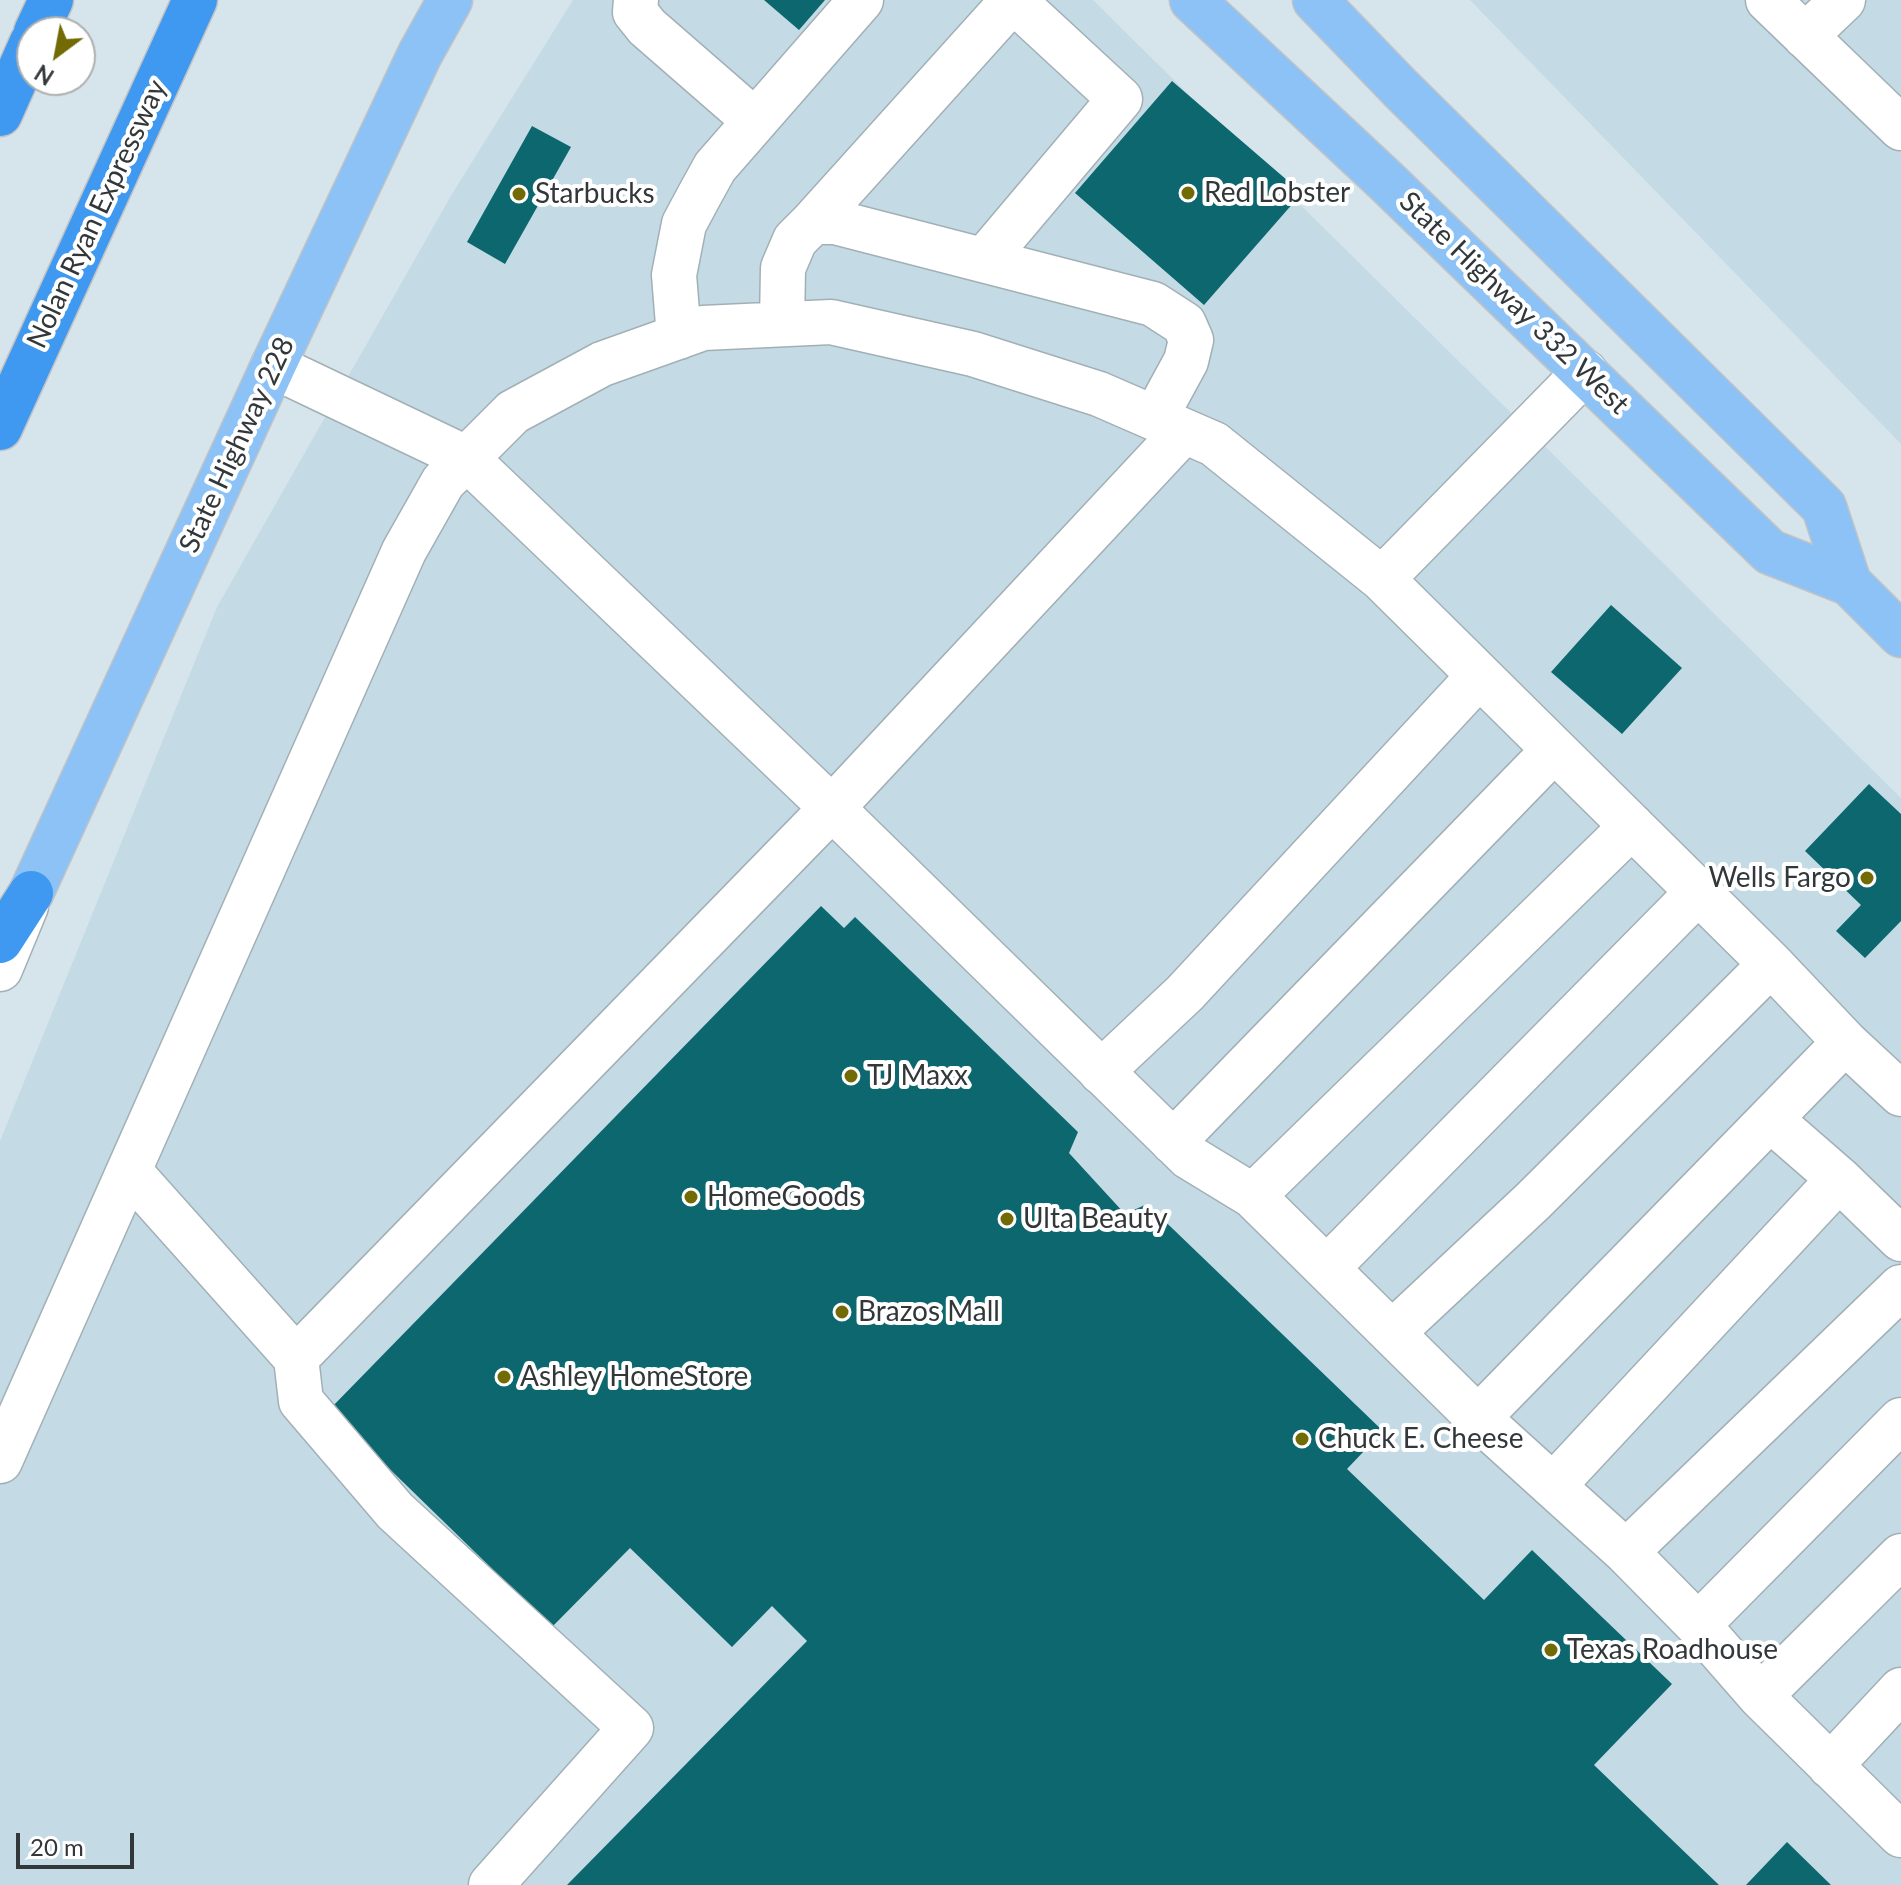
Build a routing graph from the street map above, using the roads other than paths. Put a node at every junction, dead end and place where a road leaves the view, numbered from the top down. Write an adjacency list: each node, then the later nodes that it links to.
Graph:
1 (195, 0): 21 (highway, Nolan Ryan Expressway)
2 (450, 0): 18 (main road, State Highway 228)
3 (636, 0): 12 (lane)
4 (861, 0): 12 (lane)
5 (1192, 0): 19 (main road, State Highway 332 West)
6 (1315, 0): 24 (main road, State Highway 332 West)
7 (1768, 0): 9 (lane)
8 (1843, 0): 9 (lane)
9 (1805, 36): 13 (lane)
10 (16, 78): 11 (highway)
11 (0, 114)
12 (755, 121): 17 (lane)
13 (1901, 128)
14 (813, 222): 15 (lane); 15 (lane); 16 (lane)
15 (984, 260): 20 (lane)
16 (782, 324): 17 (lane); 20 (lane)
17 (679, 337): 22 (lane)
18 (273, 366): 22 (lane); 31 (main road, State Highway 228)
19 (1585, 372): 23 (lane); 24 (main road, State Highway 332 West)
20 (1169, 424): 23 (lane); 28 (lane)
21 (0, 428)
22 (466, 458): 28 (lane); 40 (lane)
23 (1382, 579): 26 (lane)
24 (1849, 583): 25 (main road, State Highway 332 West)
25 (1901, 635)
26 (1479, 676): 27 (lane); 36 (lane)
27 (1554, 750): 29 (lane); 39 (lane)
28 (832, 808): 36 (lane); 47 (lane)
29 (1632, 826): 30 (lane); 42 (lane)
30 (1698, 892): 33 (lane); 44 (lane)
31 (31, 893): 32 (highway); 34 (lane)
32 (0, 941)
33 (1771, 964): 35 (lane); 46 (lane)
34 (0, 969)
35 (1845, 1042): 37 (lane); 38 (lane)
36 (1101, 1072): 39 (lane)
37 (1901, 1094)
38 (1770, 1119): 41 (lane); 48 (lane)
39 (1173, 1142): 42 (lane)
40 (129, 1171): 47 (lane); 50 (lane)
41 (1839, 1179): 43 (lane); 51 (lane)
42 (1253, 1196): 44 (lane)
43 (1901, 1239)
44 (1327, 1268): 46 (lane)
45 (1901, 1287): 52 (lane)
46 (1392, 1333): 48 (lane)
47 (296, 1358): 59 (lane)
48 (1478, 1418): 51 (lane)
49 (1901, 1420): 54 (lane)
50 (0, 1461)
51 (1553, 1486): 52 (lane)
52 (1626, 1552): 54 (lane)
53 (1901, 1556): 56 (lane)
54 (1698, 1625): 56 (lane)
55 (1901, 1690): 57 (lane)
56 (1760, 1696): 57 (lane)
57 (1830, 1766): 58 (lane)
58 (1901, 1834)
59 (498, 1883)

